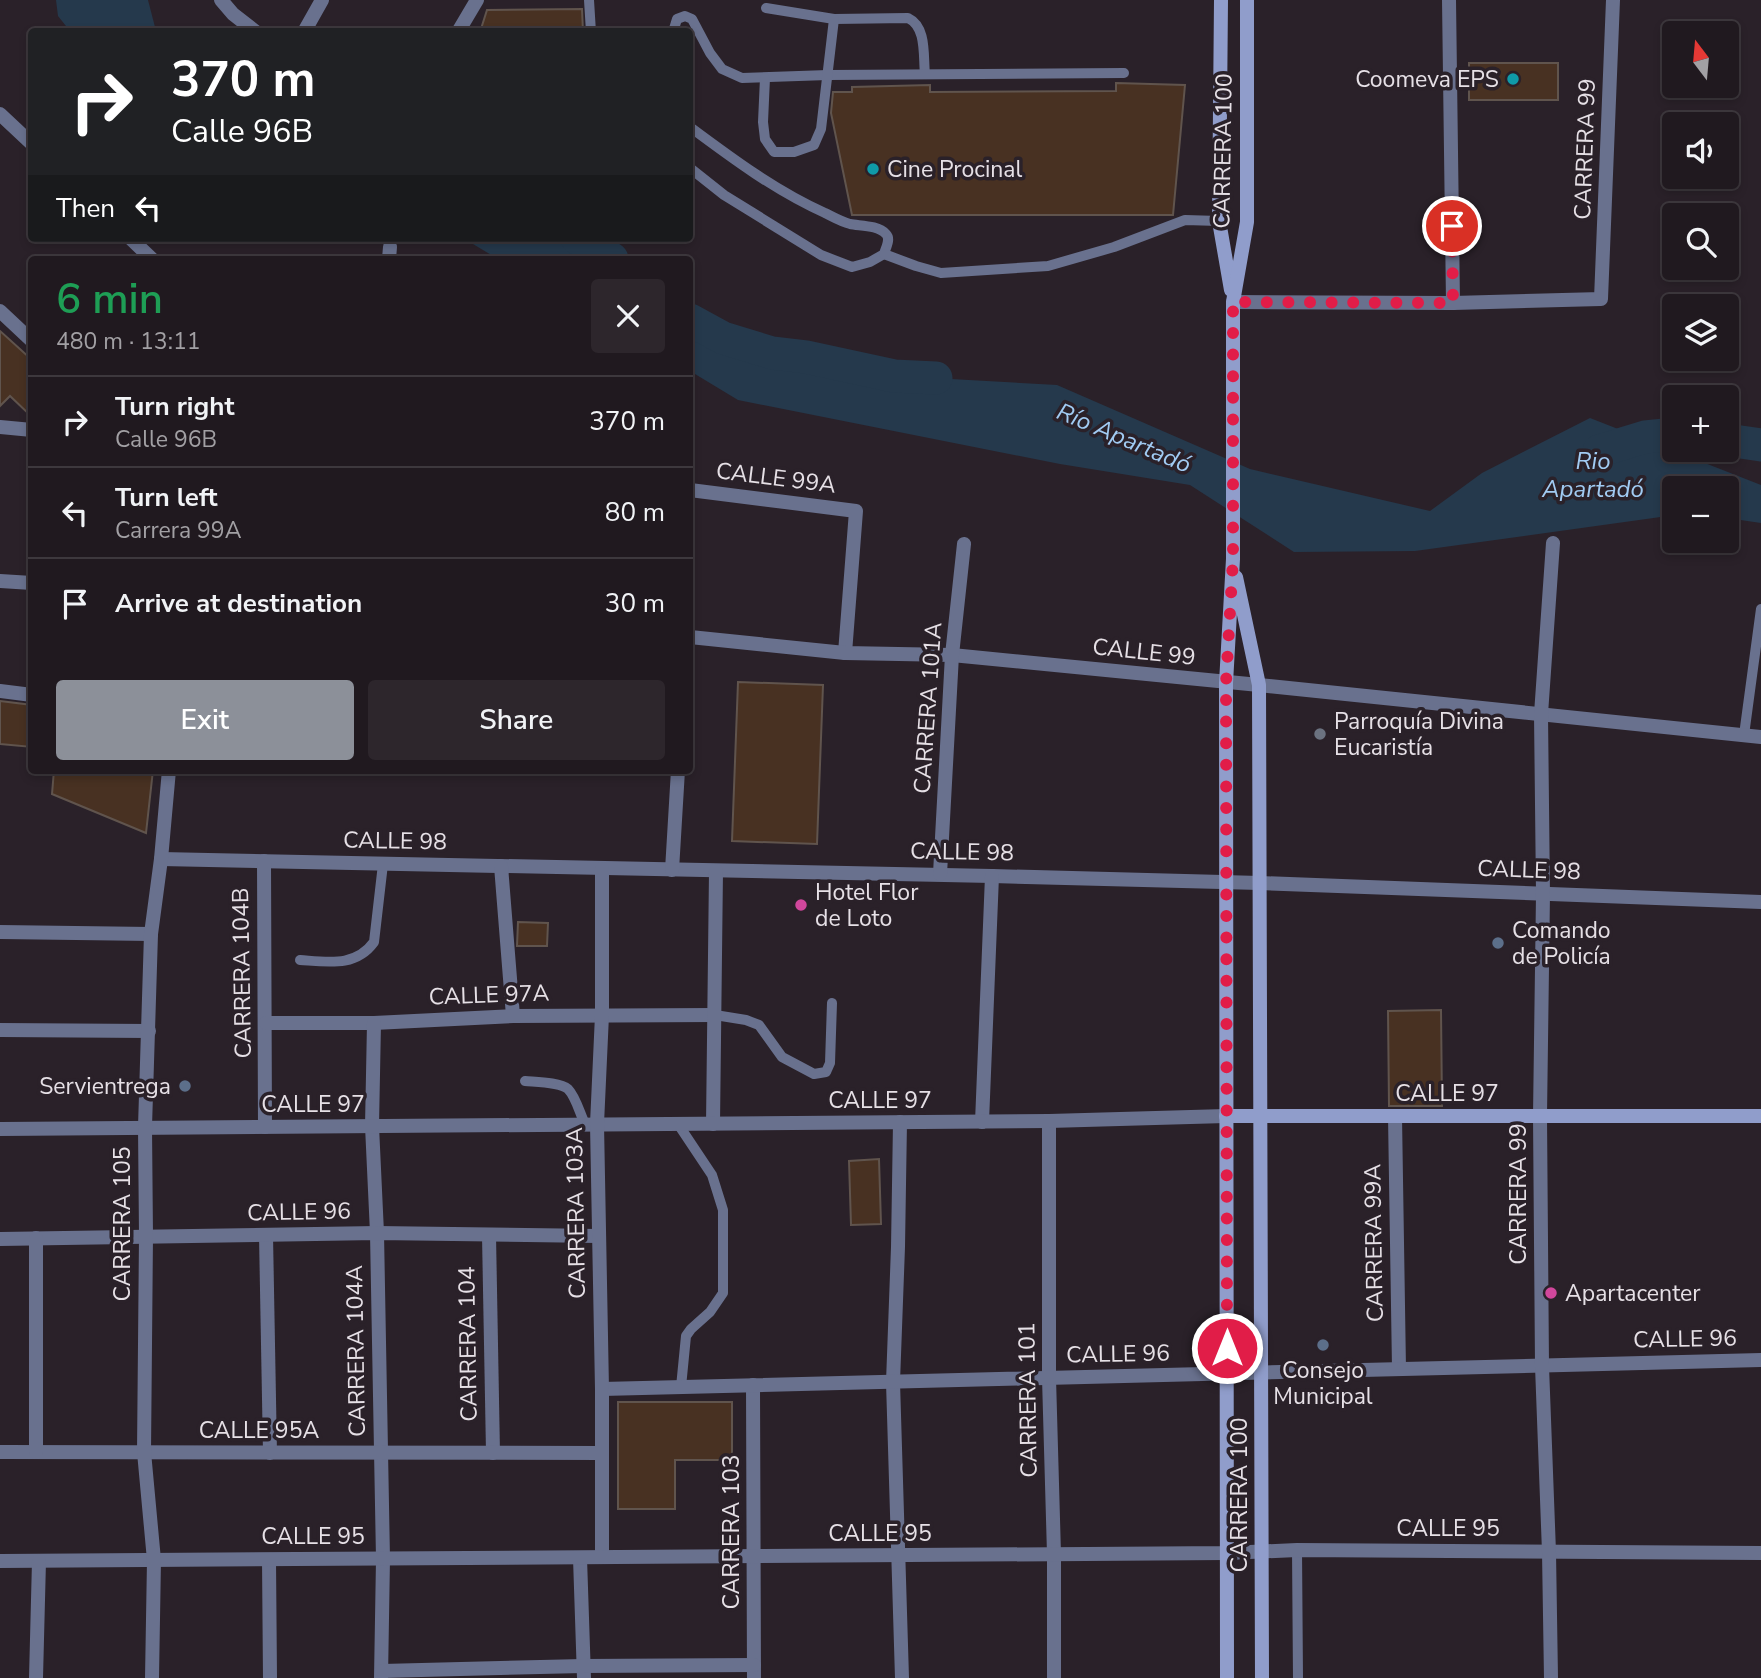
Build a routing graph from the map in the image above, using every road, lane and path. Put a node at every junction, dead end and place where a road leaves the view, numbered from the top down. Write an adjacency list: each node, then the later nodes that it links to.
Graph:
1 (221, 0): 11 (street)
2 (322, 0): 12 (street)
3 (477, 0): 13 (street)
4 (589, 0): 14 (lane)
5 (1222, 0): 24 (main road, CARRERA 100)
6 (1247, 0): 28 (main road, CARRERA 100)
7 (1449, 0): 29 (street)
8 (1613, 0): 29 (street, CARRERA 99)
9 (766, 8): 10 (lane)
10 (834, 19): 16 (lane); 18 (lane)
11 (251, 28)
12 (306, 28)
13 (460, 28)
14 (591, 28)
15 (674, 28): 19 (lane)
16 (925, 74): 17 (lane); 18 (lane)
17 (1124, 74)
18 (828, 75): 19 (lane); 19 (lane)
19 (765, 78)
20 (0, 114): 22 (street)
21 (693, 129): 26 (lane)
22 (28, 140)
23 (693, 170): 26 (lane)
24 (1219, 221): 26 (lane); 28 (main road, CARRERA 100)
25 (134, 242): 27 (street)
26 (884, 254)
27 (149, 256)
28 (1233, 302): 29 (street); 37 (main road, CARRERA 100)
29 (1453, 303)
30 (0, 311): 31 (street)
31 (28, 337)
32 (0, 428): 33 (street)
33 (28, 430)
34 (693, 490): 42 (street, CALLE 99A)
35 (1553, 543): 48 (street, CARRERA 99)
36 (964, 544): 43 (street, CARRERA 101A)
37 (1233, 559): 44 (main road, CARRERA 100); 45 (main road, CARRERA 100)
38 (0, 581): 39 (street)
39 (28, 583)
40 (1761, 609): 49 (lane)
41 (693, 637): 42 (street, CALLE 99)
42 (845, 653): 43 (street, CALLE 99)
43 (952, 655): 44 (street, CALLE 99); 60 (street, CARRERA 101A)
44 (1226, 683): 45 (street, CALLE 99); 62 (main road, CARRERA 100)
45 (1259, 685): 48 (street, CALLE 99); 63 (main road, CARRERA 100)
46 (0, 691): 47 (street)
47 (28, 694)
48 (1541, 714): 49 (street, CALLE 99); 64 (street, CARRERA 99)
49 (1744, 735): 50 (street, CALLE 99)
50 (1761, 737)
51 (169, 774): 53 (street, CARRERA 105)
52 (678, 774): 58 (street)
53 (161, 859): 54 (street, CALLE 98); 67 (street, CARRERA 105)
54 (264, 861): 55 (street, CALLE 98); 73 (street, CARRERA 104B)
55 (383, 864): 56 (street, CALLE 98); 68 (lane)
56 (501, 866): 57 (street, CALLE 98); 72 (street)
57 (602, 869): 58 (street, CALLE 98); 70 (street, CARRERA 103A)
58 (672, 870): 59 (street, CALLE 98)
59 (716, 871): 60 (street, CALLE 98); 71 (street)
60 (940, 874): 61 (street, CALLE 98)
61 (992, 876): 62 (street, CALLE 98); 85 (street)
62 (1226, 882): 63 (street, CALLE 98); 78 (main road, CARRERA 100)
63 (1260, 883): 64 (street, CALLE 98); 79 (main road, CARRERA 100)
64 (1543, 894): 65 (street, CALLE 98); 81 (street, CARRERA 99)
65 (1761, 902)
66 (0, 932): 67 (street)
67 (151, 934): 76 (street, CARRERA 105)
68 (300, 960)
69 (832, 1003): 71 (lane)
70 (602, 1015): 71 (street, CALLE 97A); 72 (street, CALLE 97A); 86 (street, CARRERA 103A)
71 (715, 1015): 88 (street)
72 (513, 1016): 74 (street, CALLE 97A)
73 (266, 1023): 74 (street, CALLE 97A); 90 (street, CARRERA 104B)
74 (374, 1023): 89 (street, CARRERA 104A)
75 (0, 1030): 76 (street)
76 (149, 1031): 91 (street, CARRERA 105)
77 (525, 1081): 86 (lane)
78 (1226, 1116): 79 (main road, CALLE 97); 83 (street, CALLE 97); 104 (main road, CARRERA 100)
79 (1261, 1116): 80 (main road, CALLE 97); 103 (main road, CARRERA 100)
80 (1395, 1116): 81 (main road, CALLE 97); 102 (street, CARRERA 99A)
81 (1540, 1116): 82 (main road, CALLE 97); 101 (street, CARRERA 99)
82 (1761, 1116)
83 (1048, 1121): 85 (street, CALLE 97); 105 (street, CARRERA 101)
84 (900, 1122): 85 (street, CALLE 97); 88 (street, CALLE 97); 106 (street)
85 (982, 1122)
86 (591, 1124): 87 (street, CALLE 97); 89 (street, CALLE 97); 97 (street, CARRERA 103A)
87 (678, 1124): 88 (street, CALLE 97); 108 (lane)
88 (712, 1124)
89 (372, 1126): 90 (street, CALLE 97); 93 (street, CARRERA 104A)
90 (265, 1127): 91 (street, CALLE 97)
91 (145, 1128): 92 (street, CALLE 97); 96 (street, CARRERA 105)
92 (0, 1129)
93 (377, 1233): 94 (street, CALLE 96); 95 (street, CALLE 96); 114 (street, CARRERA 104A)
94 (266, 1235): 96 (street, CALLE 96); 113 (street)
95 (489, 1235): 97 (street, CALLE 96); 115 (street, CARRERA 104)
96 (146, 1236): 98 (street, CALLE 96); 112 (street, CARRERA 105)
97 (598, 1236): 109 (street, CARRERA 103A)
98 (36, 1238): 99 (street, CALLE 96); 111 (street)
99 (0, 1239)
100 (1761, 1360): 101 (street, CALLE 96)
101 (1542, 1366): 102 (street, CALLE 96); 119 (street, CARRERA 99)
102 (1399, 1369): 103 (street, CALLE 96)
103 (1262, 1373): 104 (street, CALLE 96); 118 (main road, CARRERA 100)
104 (1227, 1374): 105 (street, CALLE 96); 120 (main road, CARRERA 100)
105 (1049, 1378): 106 (street, CALLE 96); 122 (street, CARRERA 101)
106 (893, 1382): 107 (street, CALLE 96); 123 (street)
107 (753, 1385): 108 (street, CALLE 96); 124 (street, CARRERA 103)
108 (681, 1387): 109 (street, CALLE 96)
109 (603, 1389): 116 (street, CARRERA 103A)
110 (0, 1452): 111 (street, CALLE 95A)
111 (36, 1452): 112 (street, CALLE 95A)
112 (144, 1452): 113 (street, CALLE 95A); 128 (street, CARRERA 105)
113 (271, 1452): 114 (street, CALLE 95A)
114 (380, 1453): 115 (street, CALLE 95A); 127 (street, CARRERA 104A)
115 (493, 1453): 116 (street, CALLE 95A)
116 (602, 1453): 125 (street, CARRERA 103A)
117 (1297, 1550): 118 (street, CALLE 95); 119 (street, CALLE 95); 142 (lane)
118 (1262, 1551): 120 (street, CALLE 95); 141 (main road, CARRERA 100)
119 (1549, 1552): 121 (street, CALLE 95); 143 (street, CARRERA 99)
120 (1227, 1553): 122 (street, CALLE 95); 140 (main road, CARRERA 100)
121 (1761, 1553)
122 (1054, 1554): 123 (street, CALLE 95); 139 (street, CARRERA 101)
123 (899, 1555): 124 (street, CALLE 95); 138 (street)
124 (754, 1556): 125 (street, CALLE 95); 133 (street, CARRERA 103)
125 (602, 1557): 126 (street, CALLE 95)
126 (580, 1558): 127 (street, CALLE 95); 132 (street)
127 (383, 1559): 129 (street, CALLE 95); 134 (street, CARRERA 104A)
128 (154, 1560): 129 (street, CALLE 95); 130 (street, CALLE 95); 136 (street, CARRERA 105)
129 (270, 1560): 137 (street)
130 (39, 1561): 131 (street, CALLE 95); 135 (street)
131 (0, 1562)
132 (584, 1672): 133 (street); 134 (street)
133 (754, 1672)
134 (382, 1675)
135 (36, 1678)
136 (152, 1678)
137 (270, 1678)
138 (902, 1678)
139 (1054, 1678)
140 (1227, 1678)
141 (1262, 1678)
142 (1298, 1678)
143 (1551, 1678)

